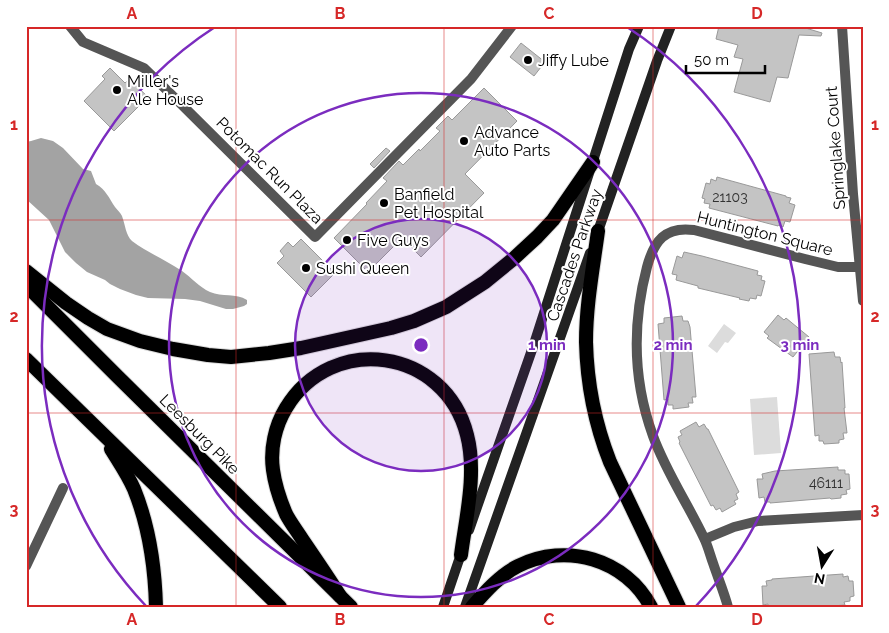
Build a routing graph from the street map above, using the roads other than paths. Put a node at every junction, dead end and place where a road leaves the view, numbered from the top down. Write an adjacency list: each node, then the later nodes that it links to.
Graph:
1 (70, 26): 2 (street, Potomac Run Plaza)
2 (512, 26)
3 (639, 26): 6 (main road, Cascades Parkway)
4 (671, 26): 7 (main road, Cascades Parkway)
5 (842, 26): 8 (street, Springlake Court)
6 (593, 162): 9 (highway); 17 (main road, Cascades Parkway)
7 (598, 231): 24 (main road, Cascades Parkway); 27 (highway)
8 (860, 267): 11 (street); 16 (street, Huntington Square)
9 (26, 271)
10 (26, 285): 19 (highway, Leesburg Pike)
11 (863, 301)
12 (26, 359): 13 (highway)
13 (64, 396): 20 (highway); 21 (highway)
14 (63, 488): 18 (street)
15 (863, 515): 16 (street)
16 (705, 539): 28 (street, Huntington Square)
17 (461, 555): 19 (highway); 23 (main road, Cascades Parkway)
18 (26, 566)
19 (340, 596): 22 (highway, Leesburg Pike)
20 (156, 607)
21 (280, 607)
22 (351, 607)
23 (443, 607)
24 (465, 607)
25 (472, 607): 26 (highway)
26 (651, 607)
27 (679, 607)
28 (728, 607)

